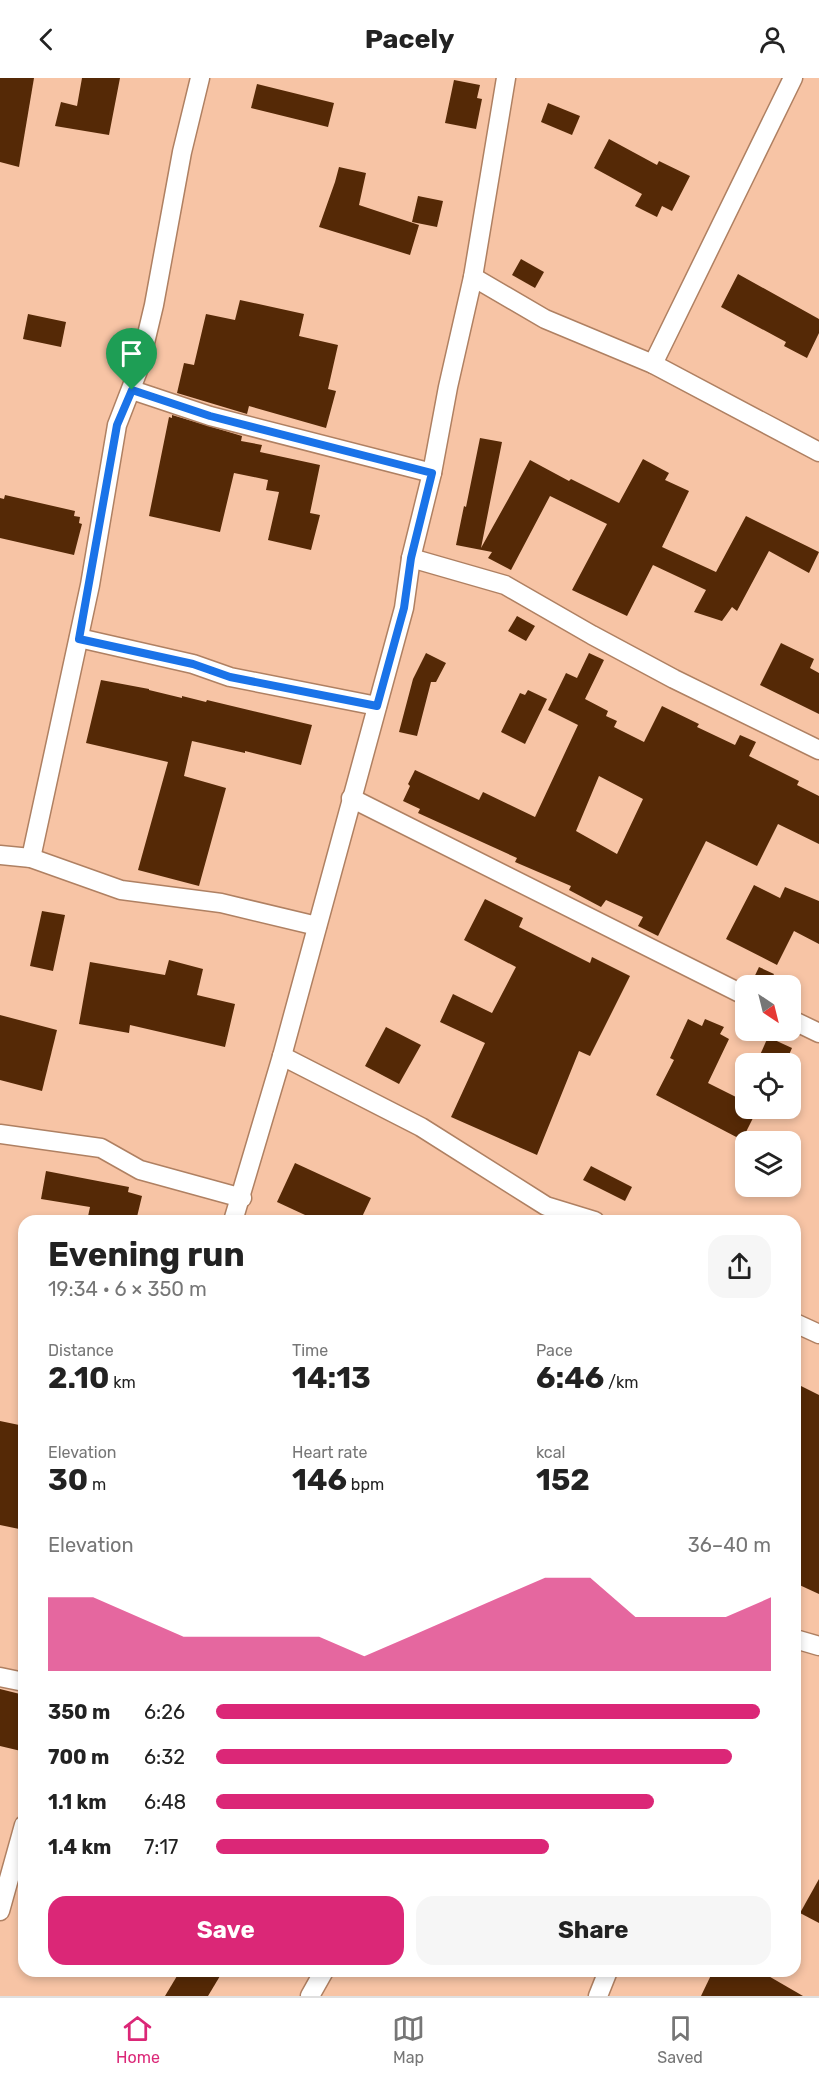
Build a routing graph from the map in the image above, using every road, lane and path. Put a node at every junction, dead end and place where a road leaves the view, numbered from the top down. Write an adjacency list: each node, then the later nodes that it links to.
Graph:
1 (200, 78): 6 (street)
2 (506, 78): 4 (street)
3 (793, 78): 5 (street)
4 (473, 277): 5 (street); 8 (street)
5 (653, 364): 7 (street)
6 (132, 390): 8 (street); 10 (street)
7 (819, 452)
8 (432, 473): 9 (street)
9 (411, 558): 11 (street); 12 (street)
10 (79, 639): 11 (street); 15 (street)
11 (377, 706): 13 (street)
12 (819, 750)
13 (351, 798): 16 (street); 17 (street)
14 (0, 855): 15 (street)
15 (31, 858): 16 (street)
16 (317, 926): 20 (street)
17 (735, 990)
18 (801, 1024): 19 (street)
19 (819, 1033)
20 (282, 1056): 22 (street); 24 (street)
21 (0, 1134): 22 (street)
22 (242, 1198): 23 (street)
23 (235, 1215)
24 (575, 1215)
25 (801, 1326): 26 (street)
26 (819, 1334)
27 (801, 1641): 28 (street)
28 (819, 1646)
29 (0, 1677): 30 (street)
30 (18, 1681)
31 (18, 1846): 32 (street)
32 (0, 1911)
33 (321, 1977): 35 (street)
34 (606, 1977): 36 (street)
35 (310, 1996)
36 (598, 1996)

